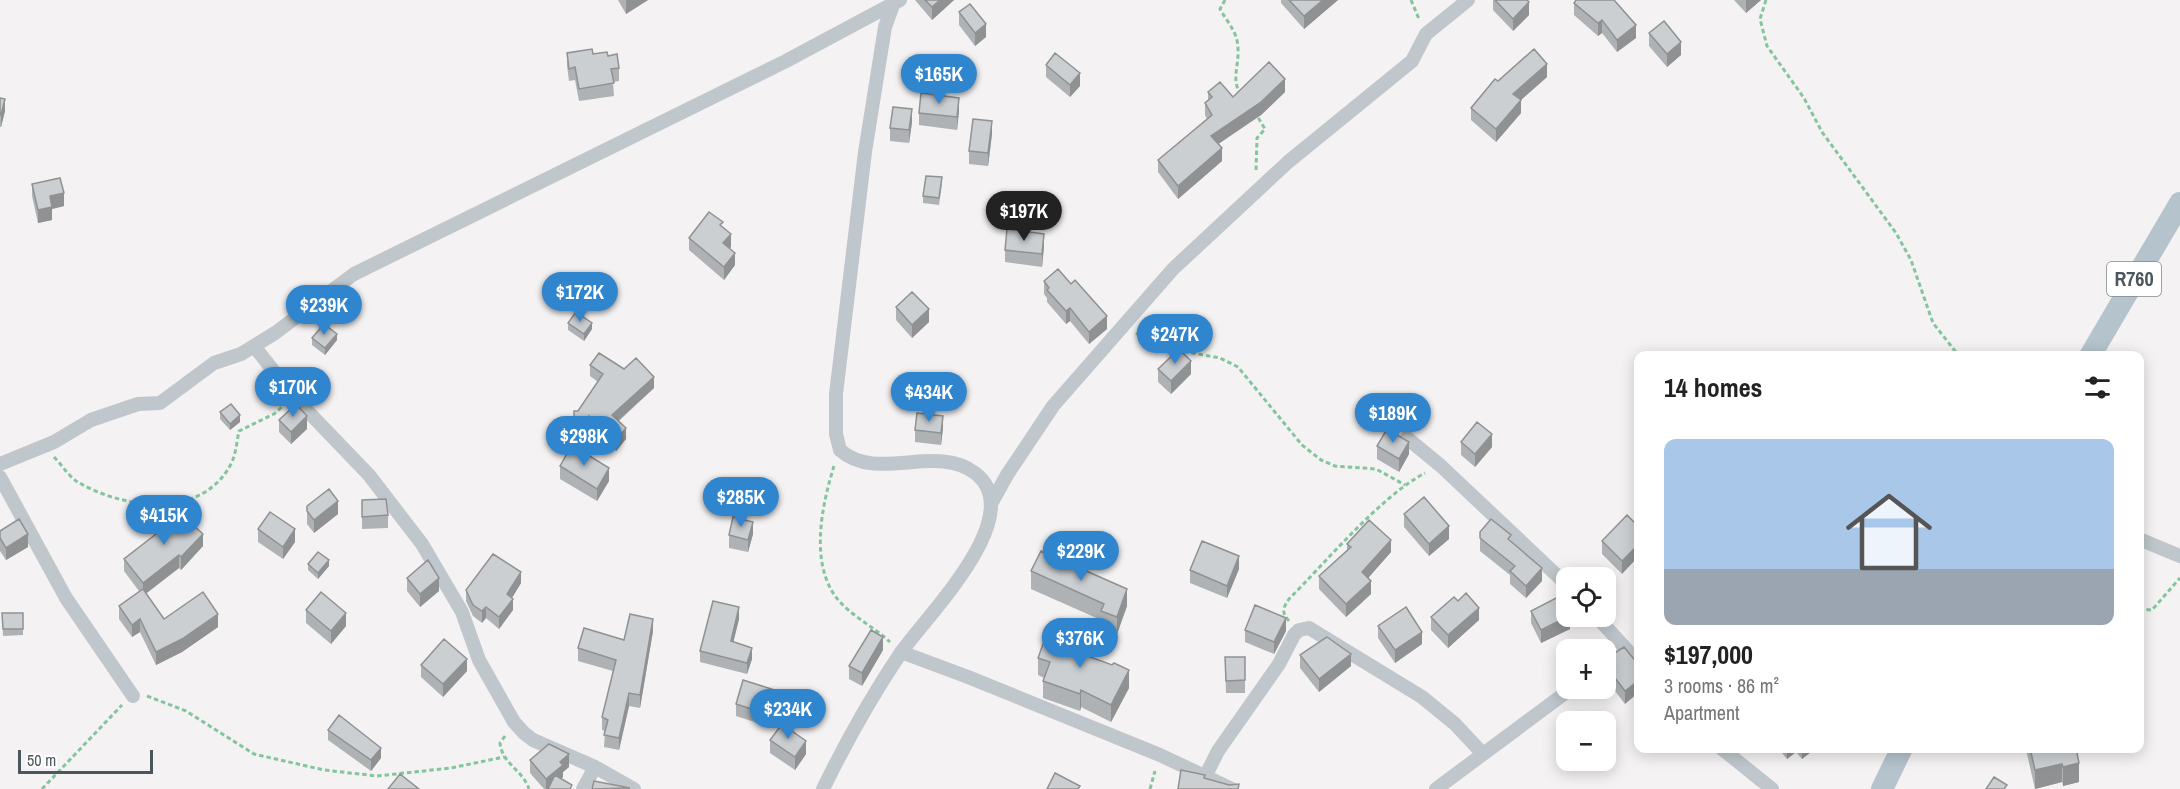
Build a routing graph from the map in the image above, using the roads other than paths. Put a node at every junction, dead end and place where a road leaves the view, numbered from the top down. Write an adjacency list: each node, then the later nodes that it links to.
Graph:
1 (1468, 0): 9 (street)
2 (897, 2): 4 (street); 9 (street)
3 (2180, 203): 5 (main road, R760)
4 (254, 346): 7 (street); 23 (street)
5 (2093, 351)
6 (1407, 438): 12 (street)
7 (0, 464)
8 (0, 477): 18 (street)
9 (992, 502): 15 (street)
10 (2144, 541): 11 (street)
11 (2180, 556)
12 (1556, 575)
13 (1606, 627): 14 (street)
14 (1625, 648): 16 (street); 17 (street)
15 (901, 652): 24 (street); 27 (street)
16 (1616, 655)
17 (1634, 658)
18 (133, 696)
19 (1557, 699): 22 (street)
20 (1727, 753): 30 (street)
21 (1900, 753): 31 (main road)
22 (1483, 754): 24 (street); 29 (street)
23 (595, 767): 25 (street); 26 (street)
24 (1206, 775): 28 (street)
25 (583, 789)
26 (634, 789)
27 (823, 789)
28 (1232, 789)
29 (1436, 789)
30 (1772, 789)
31 (1882, 789)

